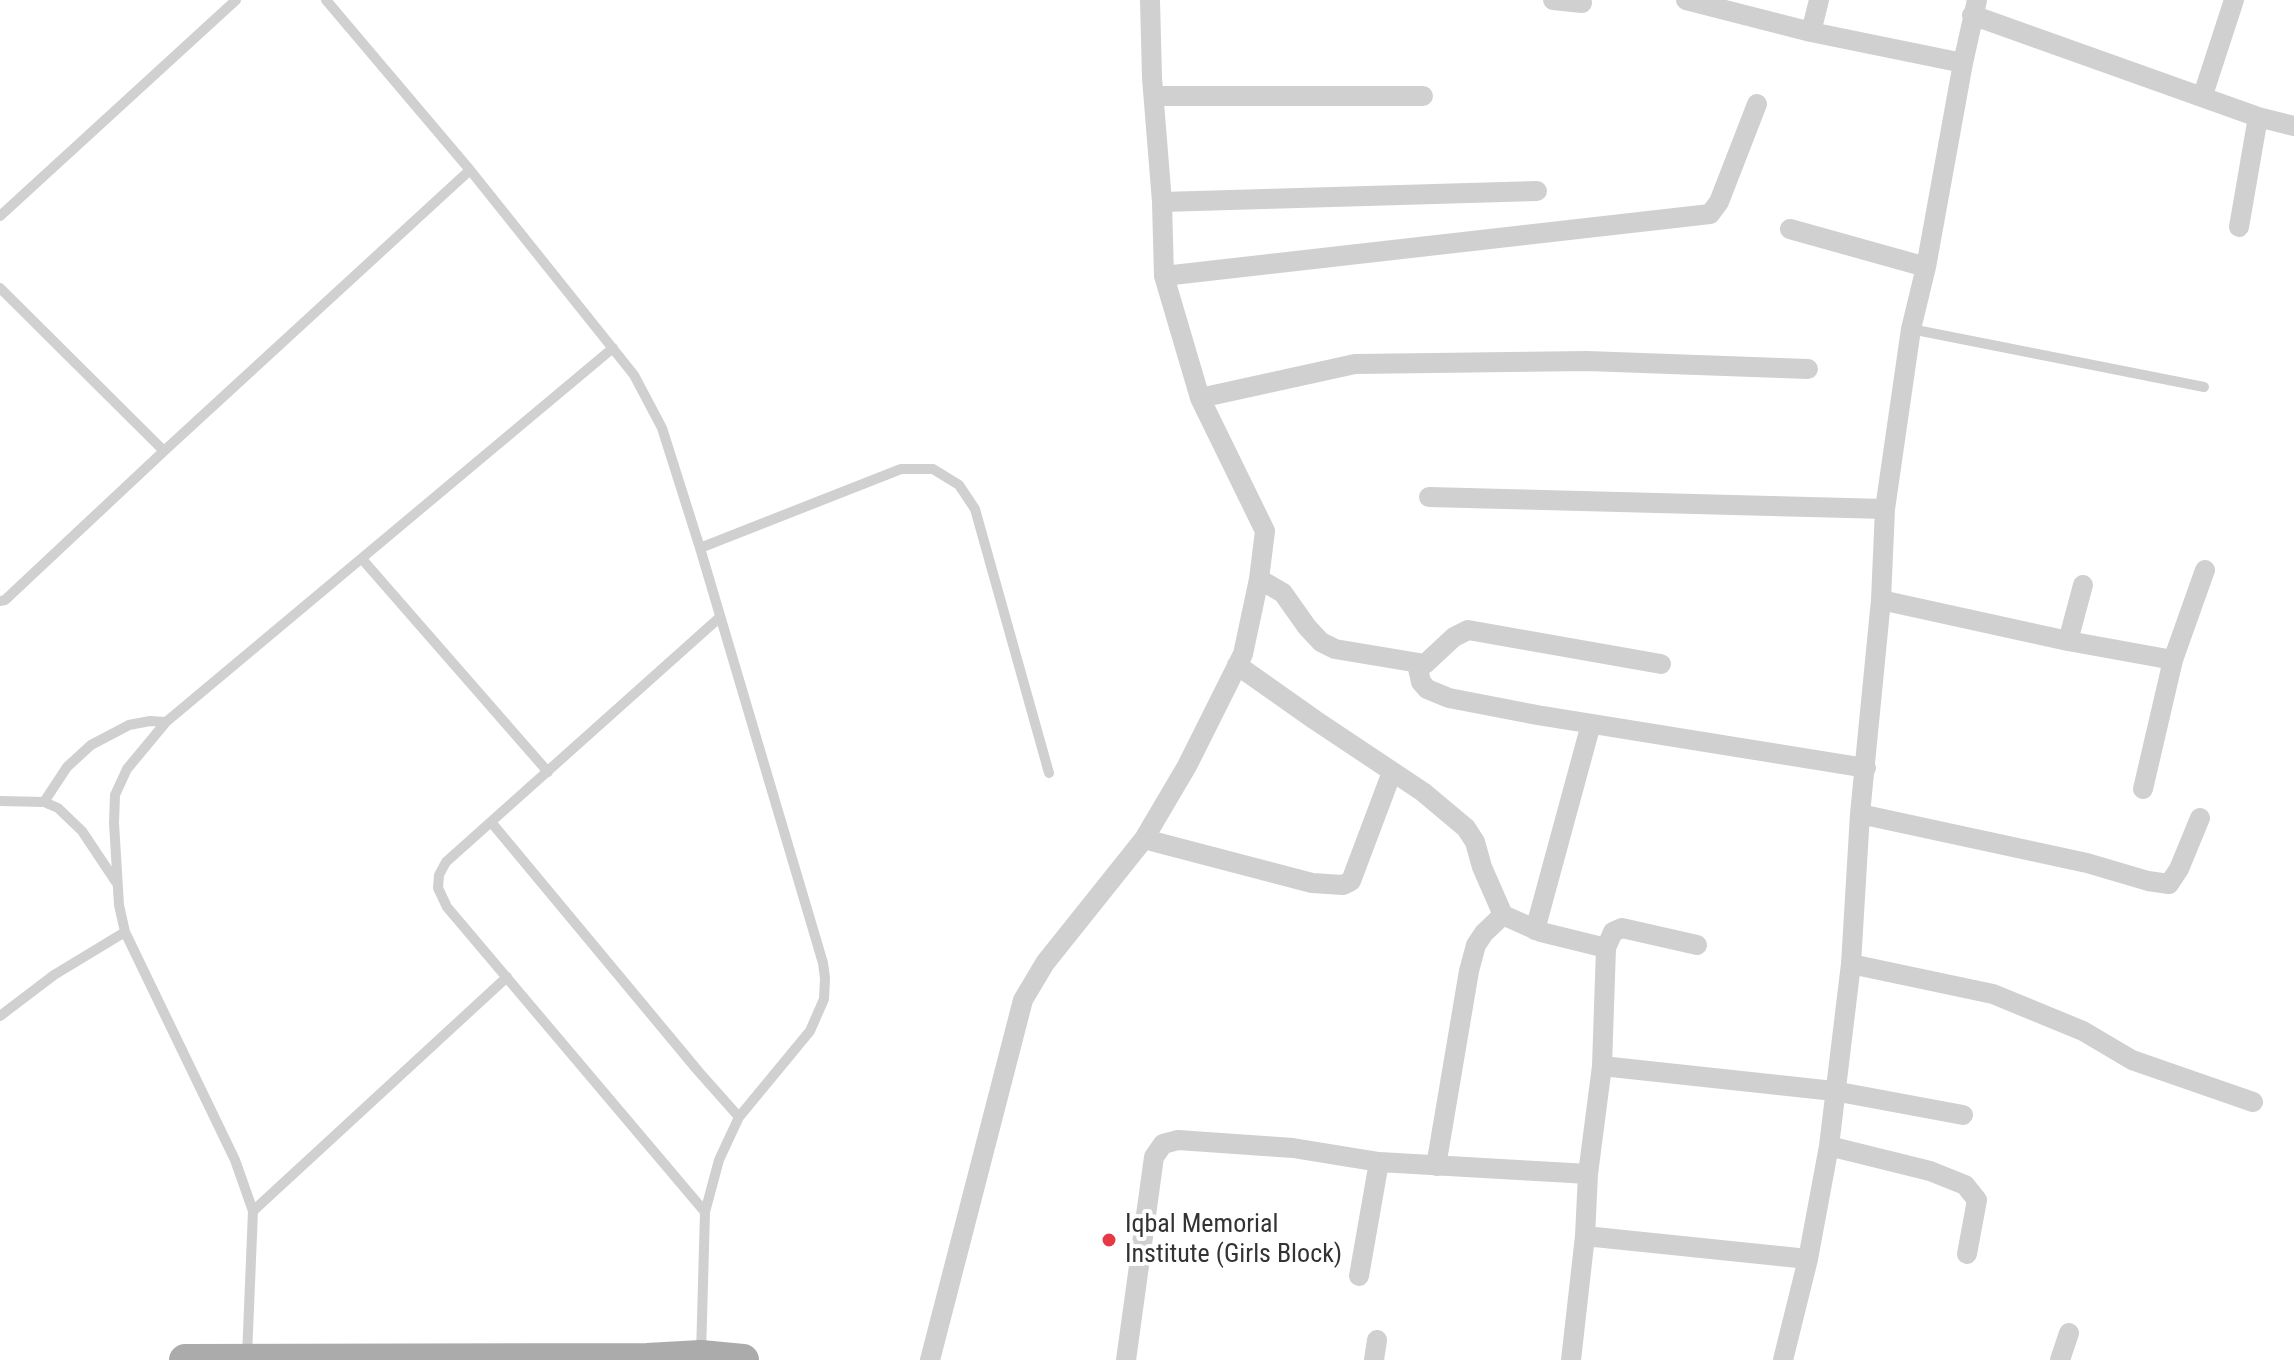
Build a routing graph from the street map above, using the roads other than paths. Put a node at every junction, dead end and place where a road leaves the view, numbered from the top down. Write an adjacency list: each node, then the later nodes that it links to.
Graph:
1 (236, 0): 21 (lane)
2 (326, 0): 18 (lane)
3 (1150, 0): 13 (street)
4 (1553, 0): 8 (street)
5 (1686, 0): 10 (street)
6 (1819, 0): 10 (street)
7 (2234, 0): 12 (street)
8 (1582, 3)
9 (1975, 8): 11 (street); 12 (street)
10 (1811, 32): 11 (street)
11 (1963, 63): 24 (street)
12 (2203, 95): 16 (street)
13 (1154, 96): 14 (street); 20 (street)
14 (1423, 96)
15 (1757, 104): 25 (street)
16 (2258, 117): 17 (street); 22 (street)
17 (2294, 126)
18 (470, 170): 28 (lane); 32 (lane)
19 (1537, 191): 20 (street)
20 (1162, 202): 25 (street)
21 (0, 216)
22 (2239, 227)
23 (1790, 229): 24 (street)
24 (1926, 267): 27 (street)
25 (1164, 276): 31 (street)
26 (0, 288): 32 (lane)
27 (1911, 329): 30 (lane); 34 (street)
28 (613, 348): 35 (lane); 36 (lane)
29 (1808, 369): 31 (street)
30 (2204, 387)
31 (1200, 398): 38 (street)
32 (164, 451): 41 (lane)
33 (1429, 497): 34 (street)
34 (1885, 509): 40 (street)
35 (700, 548): 42 (lane); 53 (lane)
36 (362, 559): 48 (lane); 51 (lane)
37 (2205, 570): 44 (street)
38 (1259, 579): 45 (street); 47 (street)
39 (2083, 585): 43 (street)
40 (1881, 600): 43 (street); 50 (street)
41 (0, 601)
42 (719, 618): 51 (lane); 74 (lane)
43 (2068, 641): 44 (street)
44 (2173, 660): 54 (street)
45 (1417, 664): 46 (street); 49 (street)
46 (1661, 664)
47 (1237, 665): 52 (street); 60 (street)
48 (166, 722): 56 (lane); 61 (lane)
49 (1591, 724): 50 (street); 63 (street)
50 (1866, 768): 57 (street)
51 (548, 772): 59 (lane)
52 (1392, 772): 60 (street); 62 (street)
53 (1049, 773)
54 (2143, 789)
55 (0, 801): 56 (lane)
56 (44, 802): 61 (lane)
57 (1860, 814): 58 (street); 67 (street)
58 (2200, 818)
59 (491, 822): 68 (lane); 74 (lane)
60 (1144, 839): 91 (street)
61 (117, 884): 64 (lane)
62 (1503, 915): 63 (street); 77 (street)
63 (1535, 930): 66 (street)
64 (125, 932): 69 (lane); 79 (lane)
65 (1697, 945): 66 (street)
66 (1606, 948): 70 (street)
67 (1851, 964): 71 (street); 72 (street)
68 (507, 977): 79 (lane); 80 (lane)
69 (0, 1016)
70 (1602, 1066): 71 (street); 78 (street)
71 (1834, 1091): 73 (street); 75 (street)
72 (2253, 1102)
73 (1963, 1115)
74 (739, 1117): 80 (lane)
75 (1829, 1146): 82 (street); 83 (street)
76 (1379, 1162): 77 (street); 84 (street); 92 (street)
77 (1436, 1166): 78 (street)
78 (1588, 1174): 81 (street)
79 (253, 1211): 87 (lane)
80 (705, 1212): 86 (lane)
81 (1585, 1236): 83 (street); 93 (street)
82 (1967, 1254)
83 (1808, 1259): 94 (street)
84 (1359, 1276)
85 (2069, 1333): 95 (street)
86 (701, 1356): 89 (main road); 90 (main road)
87 (247, 1358): 88 (main road); 89 (main road)
88 (185, 1360)
89 (647, 1360)
90 (743, 1360)
91 (930, 1360)
92 (1126, 1360)
93 (1571, 1360)
94 (1783, 1360)
95 (2060, 1360)

